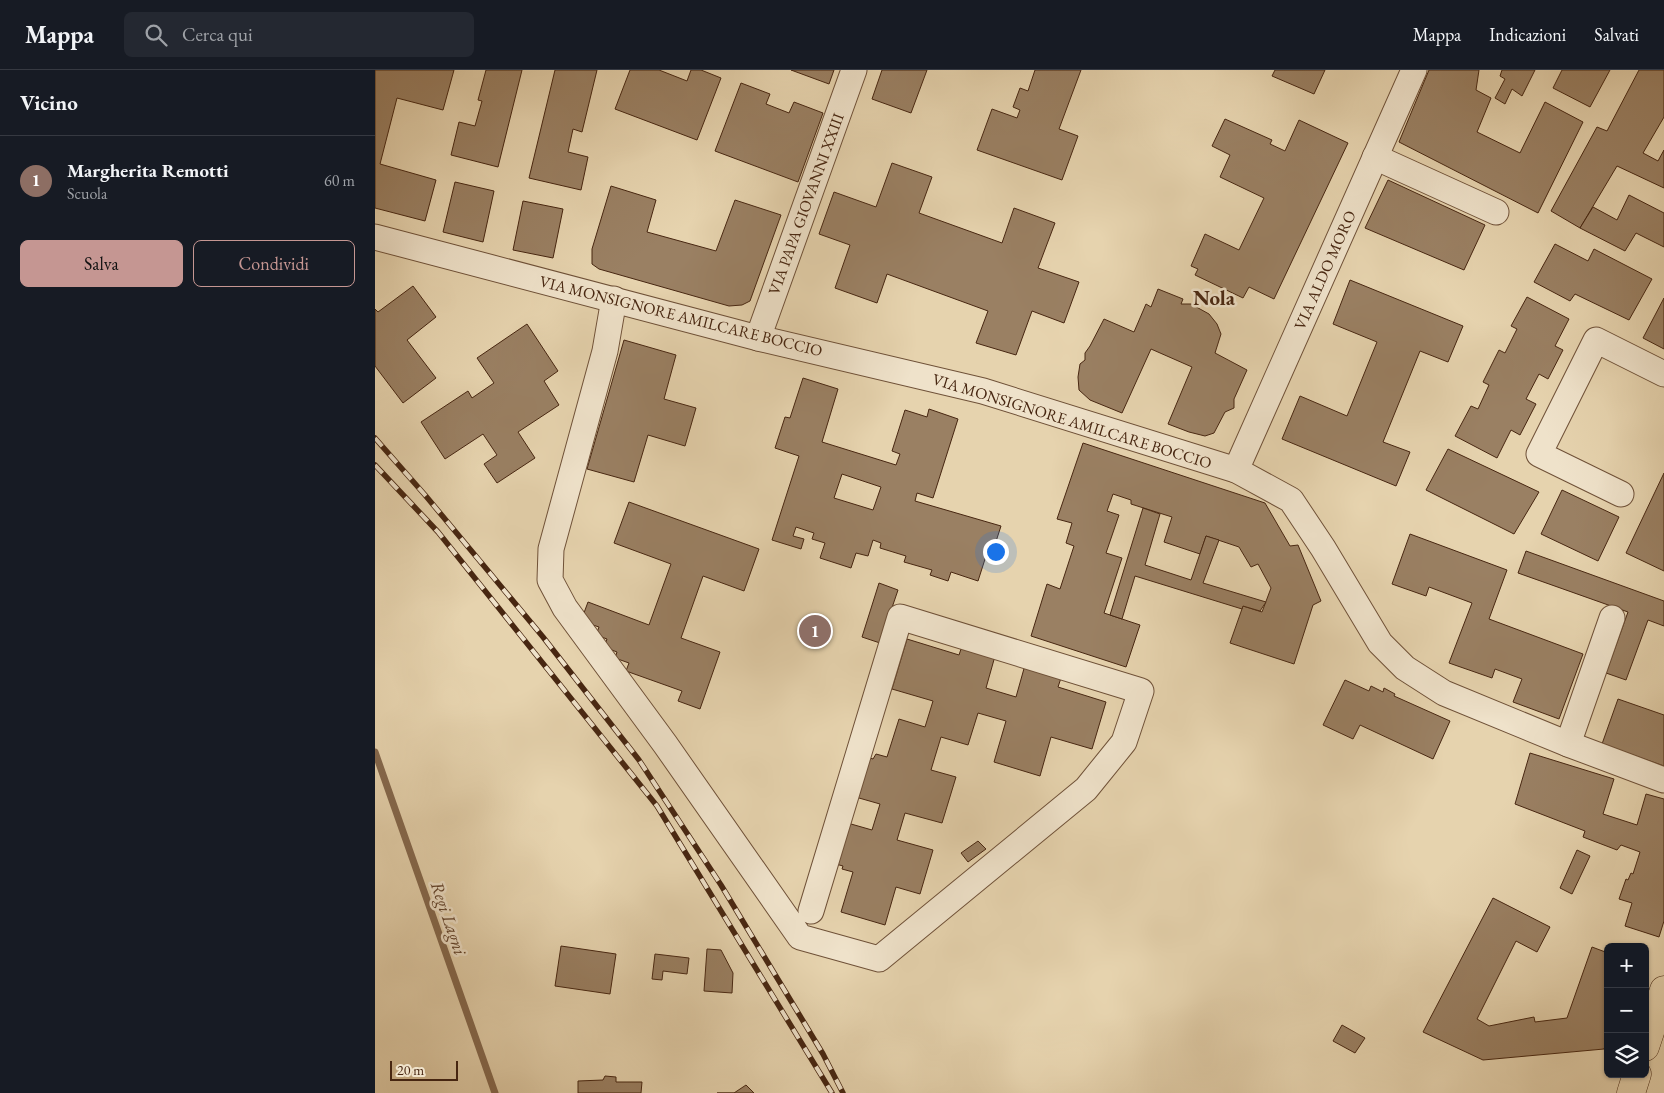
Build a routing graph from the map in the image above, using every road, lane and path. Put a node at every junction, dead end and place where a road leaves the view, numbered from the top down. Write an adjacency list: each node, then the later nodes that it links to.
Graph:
1 (854, 70): 7 (street, VIA PAPA GIOVANNI XXIII)
2 (1414, 70): 3 (street, VIA ALDO MORO)
3 (1375, 157): 4 (street); 9 (street, VIA ALDO MORO)
4 (1496, 212)
5 (375, 237): 6 (street, VIA MONSIGNORE AMILCARE BOCCIO)
6 (614, 300): 7 (street, VIA MONSIGNORE AMILCARE BOCCIO); 14 (street)
7 (758, 338): 9 (street, VIA MONSIGNORE AMILCARE BOCCIO)
8 (1664, 374): 10 (street)
9 (1236, 470): 12 (street, VIA MONSIGNORE AMILCARE BOCCIO)
10 (1621, 494)
11 (1612, 618): 12 (street)
12 (1568, 744): 13 (street, VIA MONSIGNORE AMILCARE BOCCIO)
13 (1664, 780)
14 (811, 911)
15 (1664, 990): 16 (main road)
16 (1649, 1035)
17 (1636, 1078): 18 (main road)
18 (1631, 1093)

